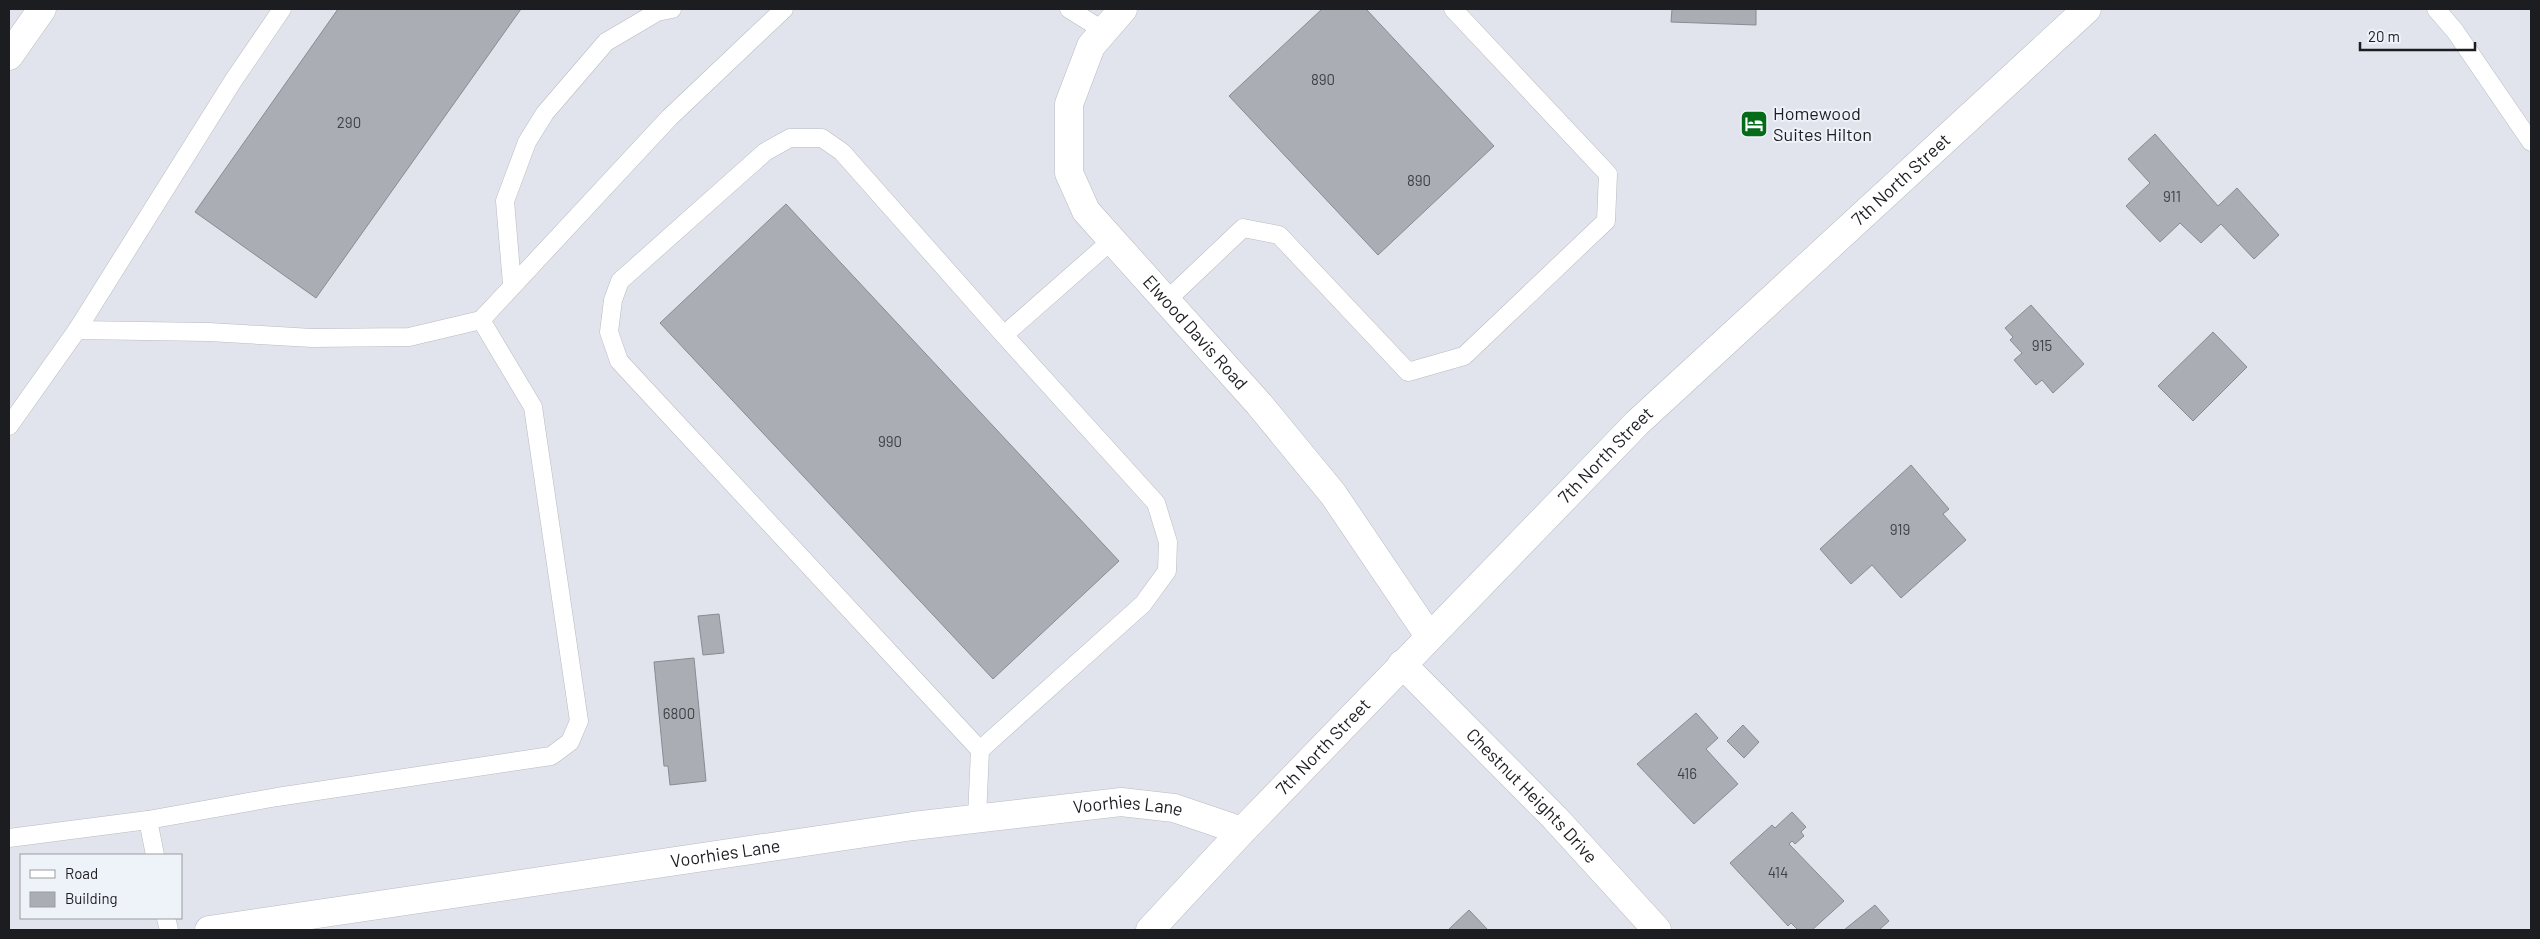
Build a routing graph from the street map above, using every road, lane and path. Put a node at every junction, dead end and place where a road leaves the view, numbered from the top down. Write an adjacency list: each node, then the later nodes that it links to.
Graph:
1 (42, 9): 11 (main road)
2 (282, 9): 17 (lane)
3 (672, 9): 14 (lane)
4 (784, 9): 14 (lane)
5 (1069, 9): 10 (lane)
6 (1123, 9): 10 (main road, Elwood Davis Road)
7 (1452, 9): 15 (lane)
8 (2086, 9): 20 (main road, 7th North Street)
9 (2436, 9): 12 (lane)
10 (1104, 31): 13 (main road, Elwood Davis Road)
11 (9, 56)
12 (2531, 142)
13 (1111, 241): 15 (main road, Elwood Davis Road); 18 (lane)
14 (512, 284): 16 (lane)
15 (1165, 302): 20 (main road, Elwood Davis Road)
16 (481, 320): 17 (lane); 24 (lane)
17 (77, 330): 19 (lane)
18 (1004, 335): 22 (lane); 22 (lane)
19 (9, 426)
20 (1429, 636): 21 (main road, 7th North Street)
21 (1402, 664): 25 (main road, 7th North Street); 30 (main road, Chestnut Heights Drive)
22 (980, 750): 23 (lane)
23 (977, 818): 25 (main road, Voorhies Lane); 28 (main road, Voorhies Lane)
24 (148, 820): 26 (lane); 27 (lane)
25 (1242, 831): 29 (main road, 7th North Street)
26 (9, 838)
27 (154, 854)
28 (209, 930)
29 (1150, 930)
30 (1657, 930)

